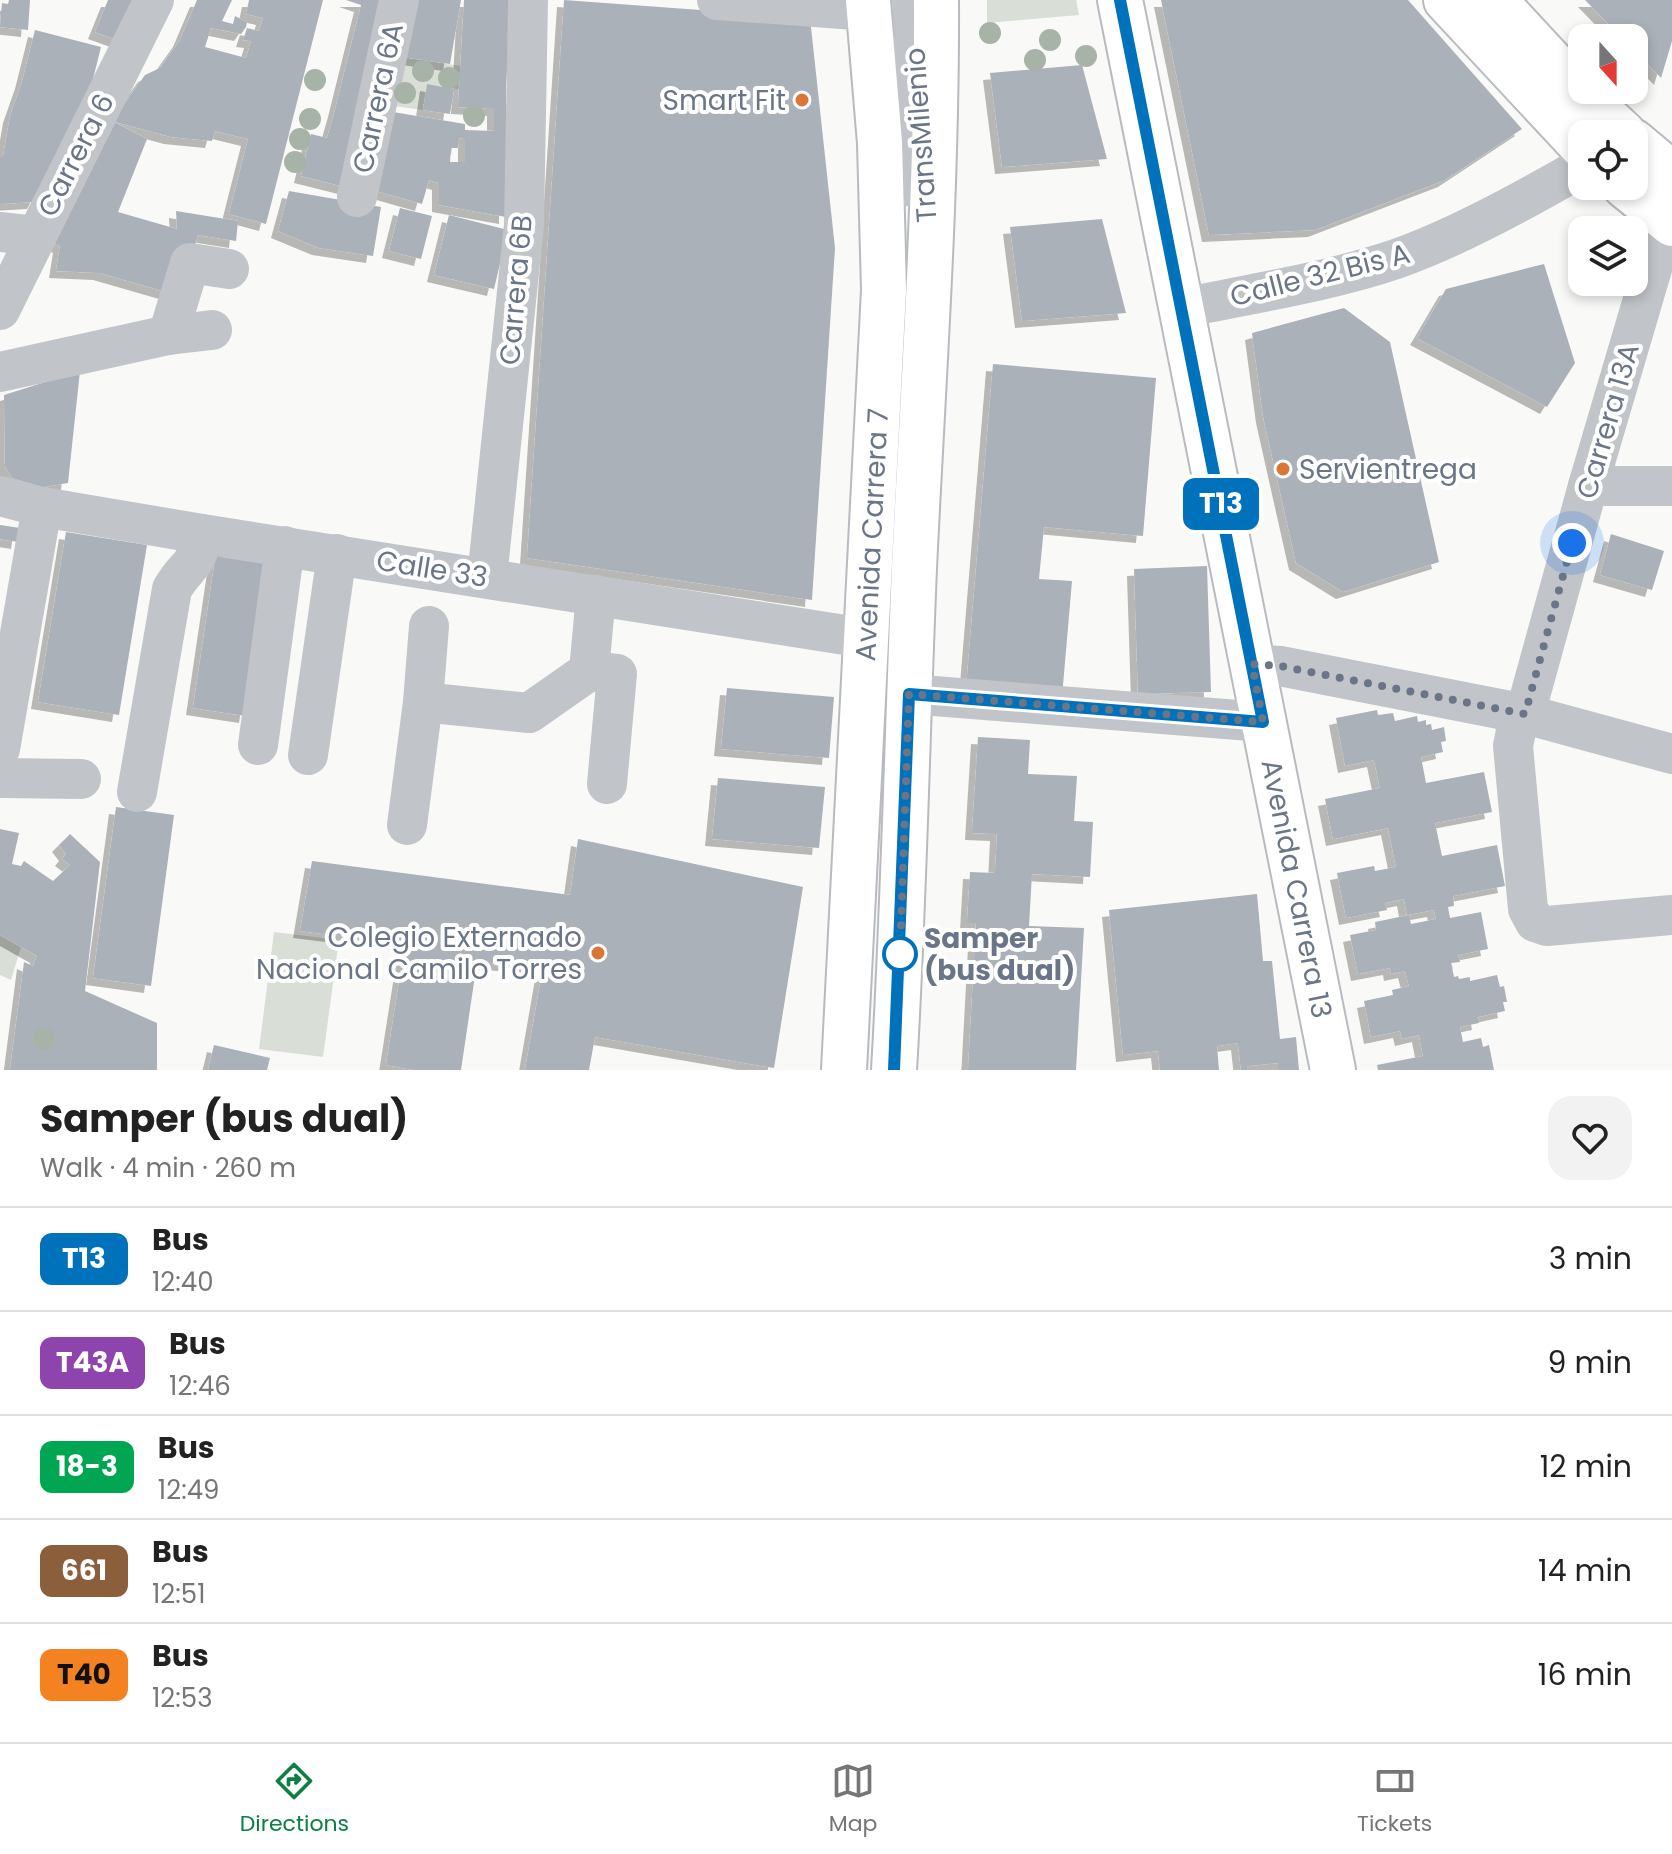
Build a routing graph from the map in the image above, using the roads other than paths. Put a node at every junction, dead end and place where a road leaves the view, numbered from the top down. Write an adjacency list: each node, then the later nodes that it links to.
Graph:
1 (154, 0): 19 (street, Carrera 6)
2 (399, 0): 16 (street, Carrera 6A)
3 (528, 0): 34 (street, Carrera 6B)
4 (717, 0): 10 (street)
5 (912, 0): 21 (street, TransMilenio)
6 (936, 0): 21 (main road, Avenida Carrera 7)
7 (1120, 0): 22 (main road, Avenida Carrera 13)
8 (1446, 0): 12 (main road)
9 (1494, 0): 11 (main road)
10 (879, 4): 37 (main road, Avenida Carrera 7)
11 (1609, 120)
12 (1568, 131)
13 (1648, 154): 15 (main road)
14 (1568, 174): 22 (street, Calle 32 Bis A)
15 (1672, 174)
16 (357, 197)
17 (1647, 200): 18 (main road)
18 (1670, 215): 27 (street, Carrera 13A)
19 (18, 234): 23 (street, Carrera 6)
20 (229, 269): 25 (street)
21 (931, 270): 40 (main road, Avenida Carrera 7)
22 (1183, 308): 38 (main road, Avenida Carrera 13)
23 (0, 310)
24 (212, 330): 25 (street)
25 (168, 335): 26 (street)
26 (0, 372)
27 (1588, 486): 28 (street); 42 (street, Carrera 13A)
28 (1672, 486)
29 (0, 496): 30 (street, Calle 33)
30 (42, 507): 31 (street, Calle 33); 45 (street)
31 (202, 534): 32 (street, Calle 33); 51 (street)
32 (285, 546): 33 (street, Calle 33); 44 (street)
33 (337, 554): 34 (street, Calle 33); 47 (street)
34 (487, 578): 35 (street, Calle 33)
35 (596, 595): 37 (street, Calle 33); 39 (street)
36 (429, 626): 41 (street)
37 (864, 638): 54 (main road, Avenida Carrera 7)
38 (1252, 664): 42 (street); 43 (main road, Avenida Carrera 13)
39 (589, 671): 41 (street); 50 (street)
40 (909, 694): 43 (street); 55 (main road, Avenida Carrera 7)
41 (423, 702): 52 (street)
42 (1525, 714): 46 (street); 53 (street, Carrera 13A)
43 (1263, 722): 56 (main road, Avenida Carrera 13)
44 (258, 745)
45 (0, 749)
46 (1672, 754)
47 (308, 755)
48 (0, 778): 49 (street)
49 (81, 779)
50 (607, 784)
51 (137, 792)
52 (407, 825)
53 (1672, 915)
54 (844, 1070)
55 (894, 1070)
56 (1333, 1070)

